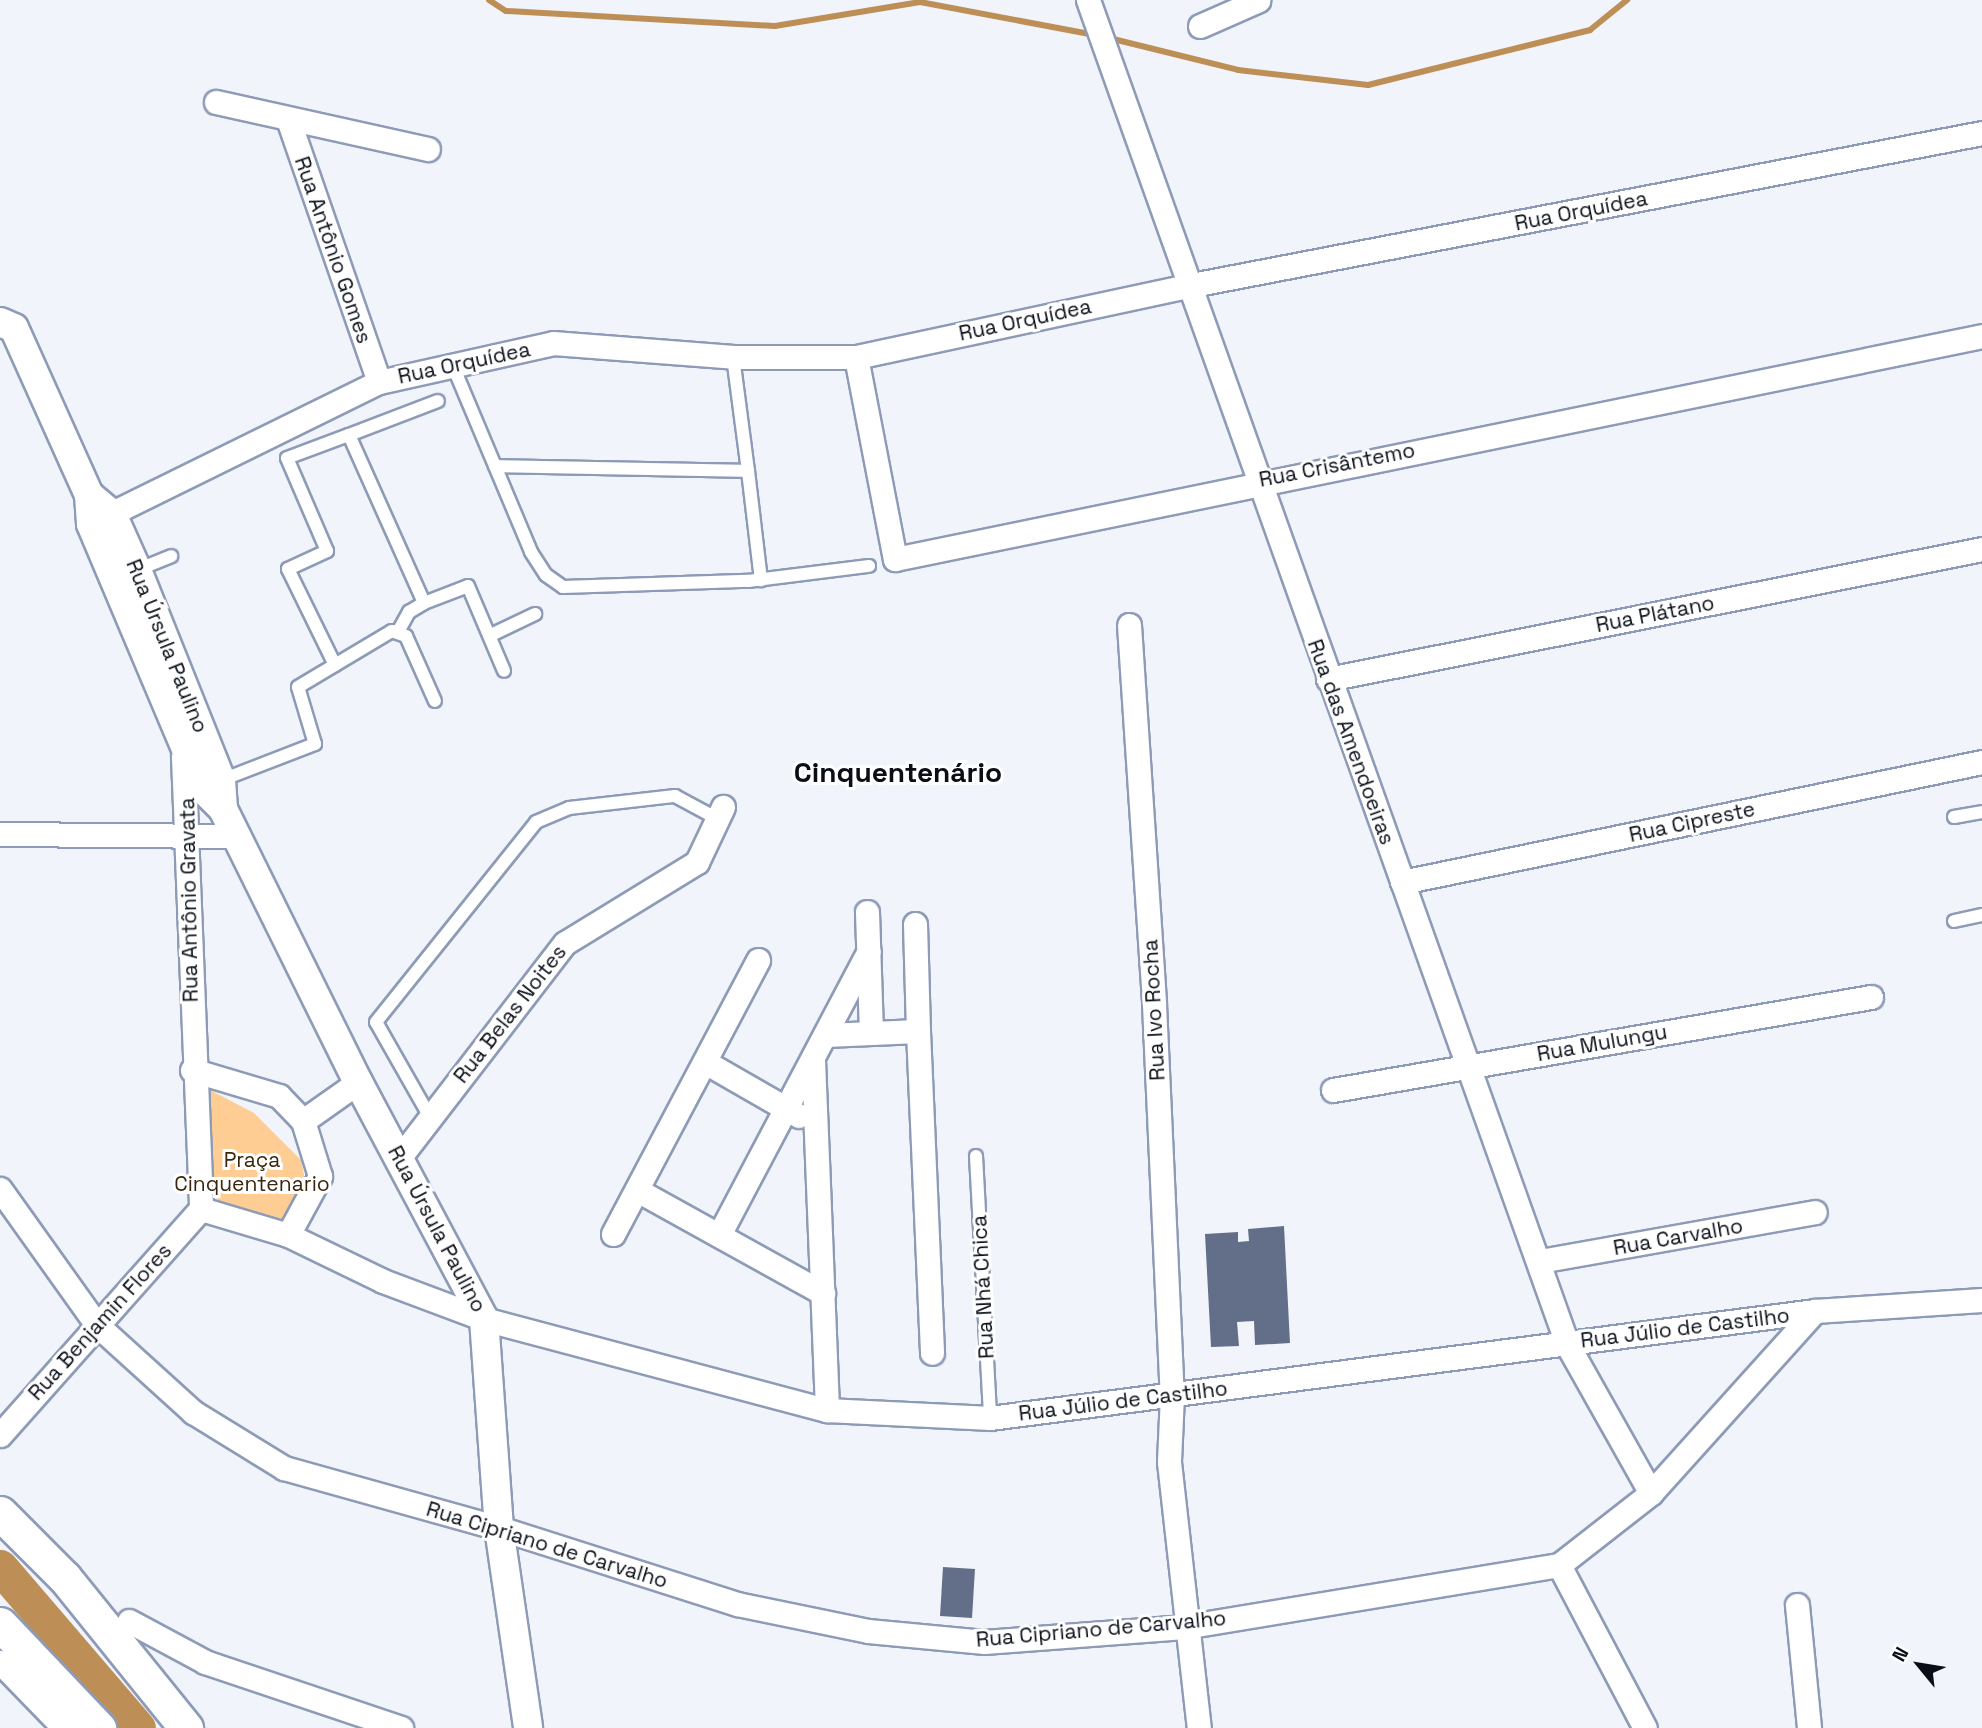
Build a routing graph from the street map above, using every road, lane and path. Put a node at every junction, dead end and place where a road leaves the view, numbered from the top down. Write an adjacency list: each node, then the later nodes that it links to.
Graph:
1 (1088, 0): 8 (street, Rua das Amendoeiras)
2 (1259, 0): 3 (street)
3 (1200, 26)
4 (216, 102): 5 (street)
5 (288, 119): 7 (street); 14 (street, Rua Antônio Gomes)
6 (1982, 133): 8 (street, Rua Orquídea)
7 (428, 149)
8 (1192, 285): 12 (street, Rua Orquídea); 19 (street, Rua das Amendoeiras)
9 (0, 322): 20 (street, Rua Úrsula Paulino)
10 (1982, 336): 19 (street, Rua Crisântemo)
11 (733, 357): 12 (street, Rua Orquídea); 13 (street, Rua Orquídea); 18 (lane)
12 (856, 357): 19 (street, Rua Crisântemo)
13 (453, 366): 14 (street, Rua Orquídea); 17 (lane)
14 (379, 382): 20 (street, Rua Orquídea)
15 (438, 401): 16 (lane)
16 (349, 435): 26 (lane); 31 (lane)
17 (495, 466): 18 (lane); 25 (lane)
18 (748, 471): 25 (lane)
19 (1259, 480): 33 (street, Rua das Amendoeiras)
20 (102, 519): 24 (street, Rua Úrsula Paulino); 35 (street, Rua Úrsula Paulino)
21 (1982, 550): 33 (street, Rua Plátano)
22 (171, 556): 24 (lane)
23 (869, 566): 25 (lane)
24 (137, 570): 37 (street, Rua Úrsula Paulino)
25 (761, 580)
26 (424, 603): 29 (lane); 30 (lane)
27 (535, 614): 30 (lane)
28 (1129, 625): 82 (street, Rua Ivo Rocha)
29 (399, 630): 31 (lane); 34 (lane)
30 (491, 635): 32 (lane)
31 (335, 665): 37 (lane)
32 (504, 671)
33 (1328, 678): 44 (street, Rua das Amendoeiras)
34 (435, 701)
35 (178, 730): 37 (street, Rua Úrsula Paulino); 42 (street, Rua Antônio Gravata)
36 (1982, 762): 44 (street, Rua Cipreste)
37 (212, 785): 43 (street, Rua Úrsula Paulino)
38 (719, 812): 62 (street, Rua Belas Noites); 62 (lane)
39 (1982, 812): 40 (lane)
40 (1954, 817)
41 (0, 834): 42 (street)
42 (190, 834): 43 (street); 58 (street, Rua Antônio Gravata)
43 (236, 836): 59 (street, Rua Úrsula Paulino)
44 (1402, 882): 57 (street, Rua das Amendoeiras)
45 (867, 912): 49 (street)
46 (1982, 915): 47 (lane)
47 (1954, 921)
48 (915, 924): 52 (street)
49 (869, 951): 53 (street); 54 (street)
50 (758, 960): 56 (street)
51 (1871, 997): 57 (street, Rua Mulungu)
52 (918, 1031): 53 (street); 81 (street)
53 (871, 1033): 54 (street)
54 (826, 1035): 55 (street)
55 (813, 1060): 61 (street); 64 (street)
56 (705, 1062): 61 (street); 68 (street)
57 (1467, 1066): 60 (street, Rua Mulungu); 74 (street, Rua das Amendoeiras)
58 (191, 1070): 63 (street); 69 (street, Rua Antônio Gravata)
59 (358, 1082): 63 (street); 66 (street, Rua Úrsula Paulino)
60 (1333, 1090)
61 (787, 1109): 64 (street); 72 (street)
62 (430, 1116): 66 (street, Rua Belas Noites)
63 (303, 1121): 73 (street)
64 (818, 1126): 75 (street)
65 (976, 1156): 84 (lane, Rua Nhá Chica)
66 (400, 1157): 78 (street, Rua Úrsula Paulino)
67 (0, 1189): 79 (street, Rua Cipriano de Carvalho)
68 (637, 1190): 71 (street); 72 (street)
69 (201, 1209): 73 (street, Rua Júlio de Castilho); 79 (street, Rua Benjamin Flores)
70 (1815, 1212): 74 (street, Rua Carvalho)
71 (613, 1234)
72 (719, 1235): 75 (street)
73 (288, 1236): 78 (street, Rua Júlio de Castilho)
74 (1540, 1261): 80 (street, Rua das Amendoeiras)
75 (823, 1293): 83 (street)
76 (1982, 1300): 77 (street, Rua Júlio de Castilho)
77 (1815, 1311): 80 (street, Rua Júlio de Castilho); 86 (street, Rua Cipriano de Carvalho)
78 (484, 1319): 83 (street, Rua Júlio de Castilho); 88 (street, Rua Úrsula Paulino)
79 (97, 1325): 85 (street, Rua Benjamin Flores); 88 (street, Rua Cipriano de Carvalho)
80 (1567, 1343): 82 (street, Rua Júlio de Castilho); 86 (street, Rua das Amendoeiras)
81 (932, 1353)
82 (1172, 1395): 84 (street, Rua Júlio de Castilho); 92 (street, Rua Ivo Rocha)
83 (827, 1410): 84 (street, Rua Júlio de Castilho)
84 (990, 1418)
85 (0, 1435)
86 (1651, 1493): 89 (street, Rua Cipriano de Carvalho)
87 (0, 1513): 96 (main road)
88 (499, 1528): 92 (street, Rua Cipriano de Carvalho); 98 (street, Rua Úrsula Paulino)
89 (1559, 1565): 92 (street, Rua Cipriano de Carvalho); 100 (street)
90 (1797, 1605): 101 (street)
91 (130, 1621): 97 (street)
92 (1184, 1627): 99 (street, Rua Ivo Rocha)
93 (7, 1647): 94 (street); 95 (main road)
94 (64, 1728)
95 (99, 1728)
96 (186, 1728)
97 (401, 1728)
98 (528, 1728)
99 (1199, 1728)
100 (1645, 1728)
101 (1809, 1728)

